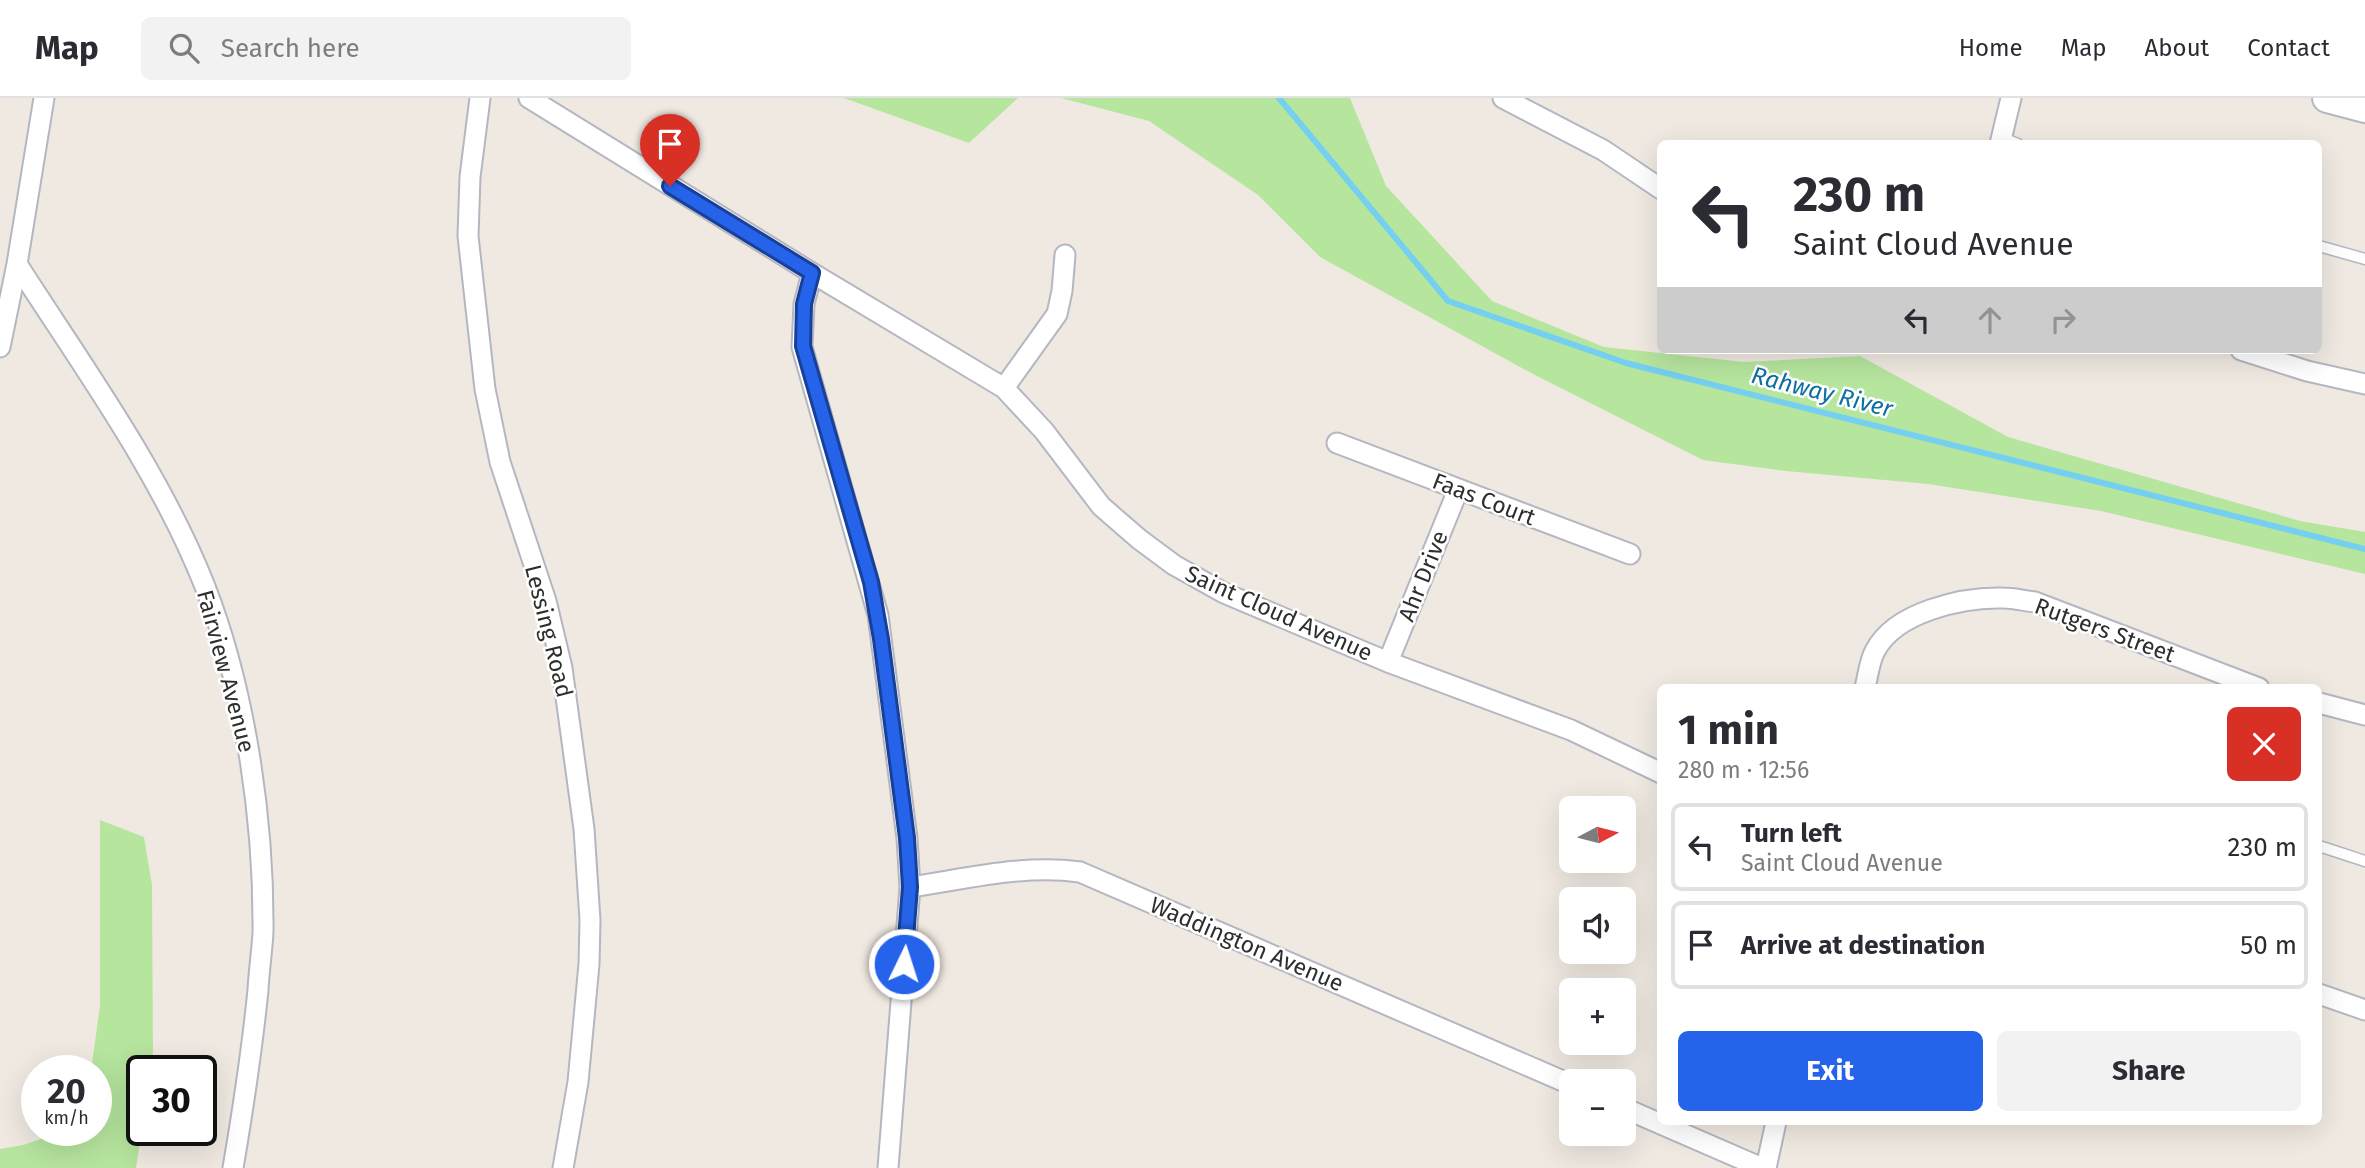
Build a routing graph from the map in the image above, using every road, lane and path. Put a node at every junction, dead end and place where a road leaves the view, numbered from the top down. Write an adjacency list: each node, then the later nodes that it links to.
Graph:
1 (44, 98): 13 (street)
2 (480, 98): 39 (street, Lessing Road)
3 (529, 98): 14 (street, Saint Cloud Avenue)
4 (1503, 98): 9 (street)
5 (2011, 98): 8 (street)
6 (2326, 98): 7 (main road)
7 (2365, 108)
8 (2007, 140)
9 (1657, 186)
10 (2322, 247): 12 (lane)
11 (1065, 255): 18 (street)
12 (2365, 259)
13 (17, 264): 15 (street); 38 (street, Fairview Avenue)
14 (812, 273): 18 (street, Saint Cloud Avenue); 30 (street)
15 (0, 347)
16 (2254, 354): 17 (street)
17 (2365, 384)
18 (1004, 388): 22 (street, Saint Cloud Avenue)
19 (1338, 443): 20 (street, Faas Court)
20 (1458, 490): 21 (street, Faas Court); 22 (street, Ahr Drive)
21 (1630, 554)
22 (1388, 662): 27 (street, Saint Cloud Avenue)
23 (1866, 684): 24 (street, Rutgers Street)
24 (2249, 684)
25 (2322, 704): 26 (street)
26 (2365, 715)
27 (1657, 771)
28 (2322, 847): 29 (lane)
29 (2365, 861)
30 (910, 887): 33 (street, Waddington Avenue); 40 (street)
31 (2322, 995): 32 (street)
32 (2365, 1010)
33 (1559, 1079)
34 (1636, 1113): 35 (street)
35 (1657, 1122)
36 (1664, 1125): 41 (street)
37 (1775, 1125): 41 (street)
38 (233, 1168)
39 (563, 1168)
40 (888, 1168)
41 (1764, 1168)

